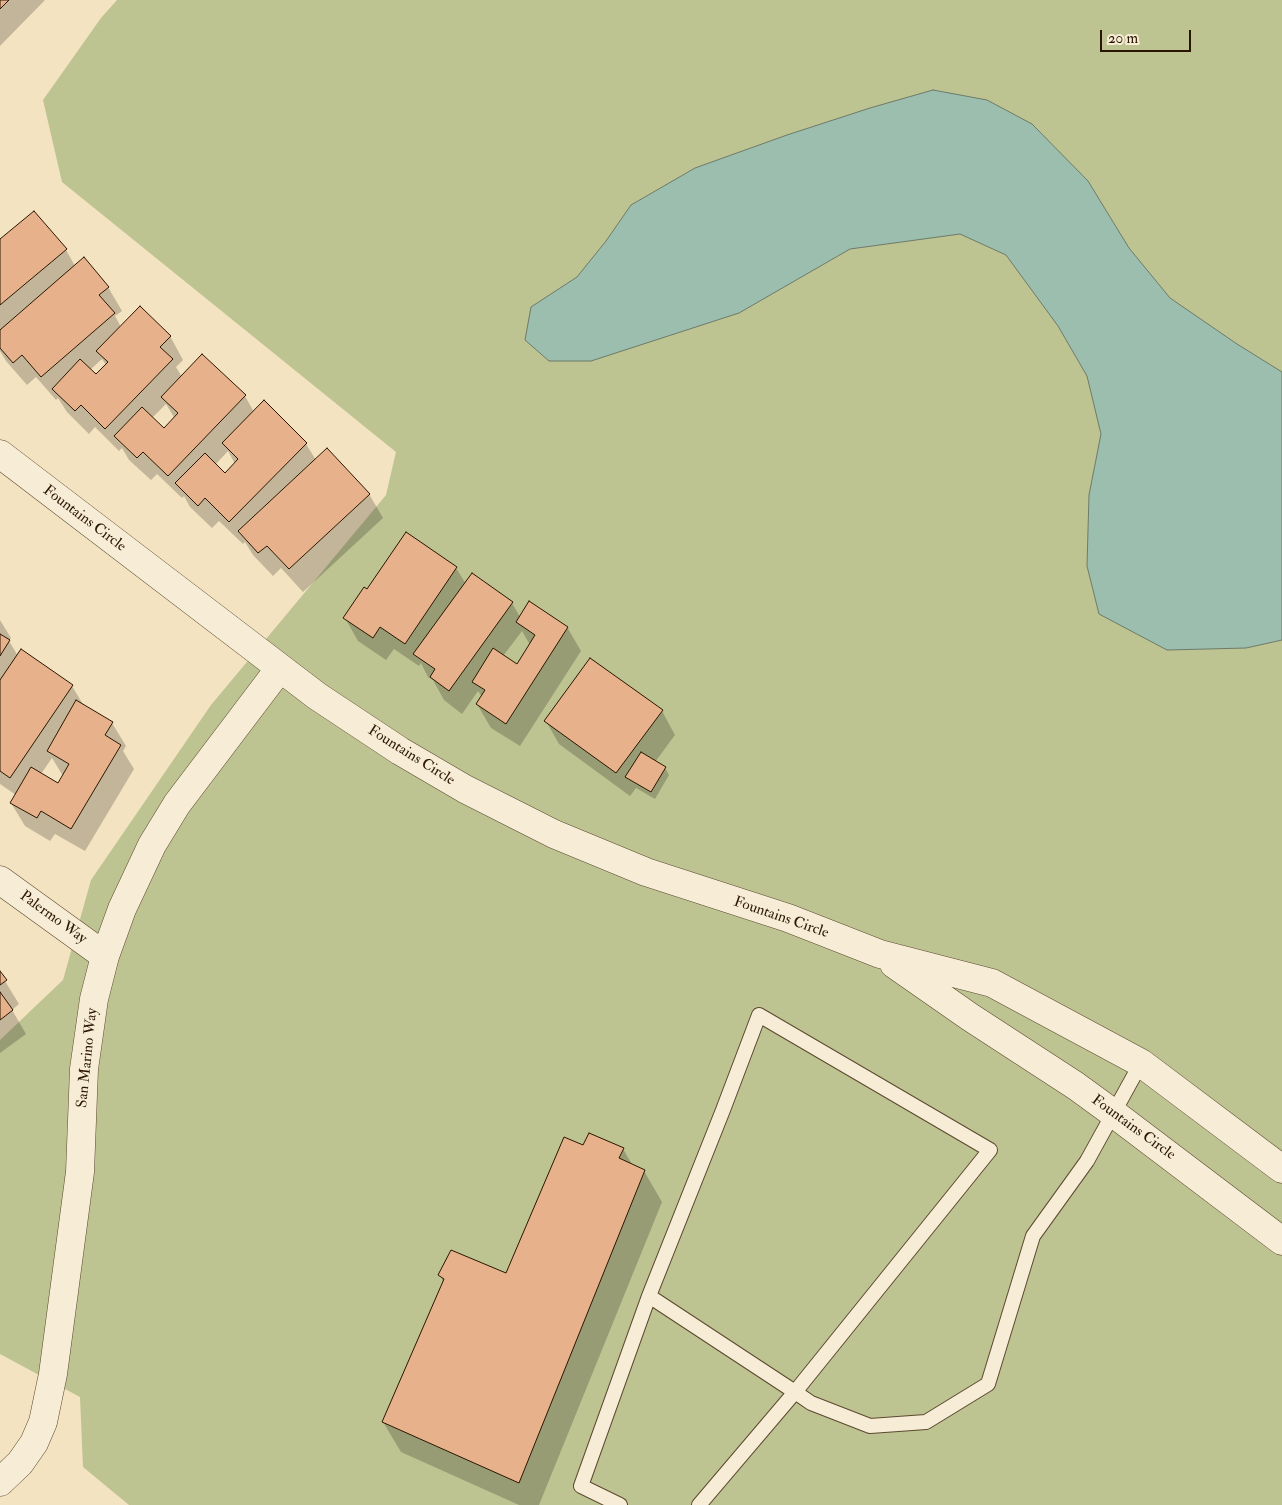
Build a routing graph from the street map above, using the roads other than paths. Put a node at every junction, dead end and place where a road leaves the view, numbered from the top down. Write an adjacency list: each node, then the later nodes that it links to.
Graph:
1 (0, 454): 2 (street, Fountains Circle)
2 (280, 668): 4 (street, Fountains Circle); 5 (street, San Marino Way)
3 (0, 880): 5 (street, Palermo Way)
4 (880, 954): 6 (street, Fountains Circle); 7 (street, Fountains Circle)
5 (105, 956): 12 (street, San Marino Way)
6 (1141, 1063): 7 (lane); 8 (street, Fountains Circle)
7 (1113, 1113): 9 (street, Fountains Circle); 11 (lane)
8 (1282, 1169)
9 (1282, 1241)
10 (649, 1296): 11 (lane); 11 (lane); 13 (lane)
11 (795, 1392): 14 (lane)
12 (0, 1482)
13 (620, 1505)
14 (699, 1505)

